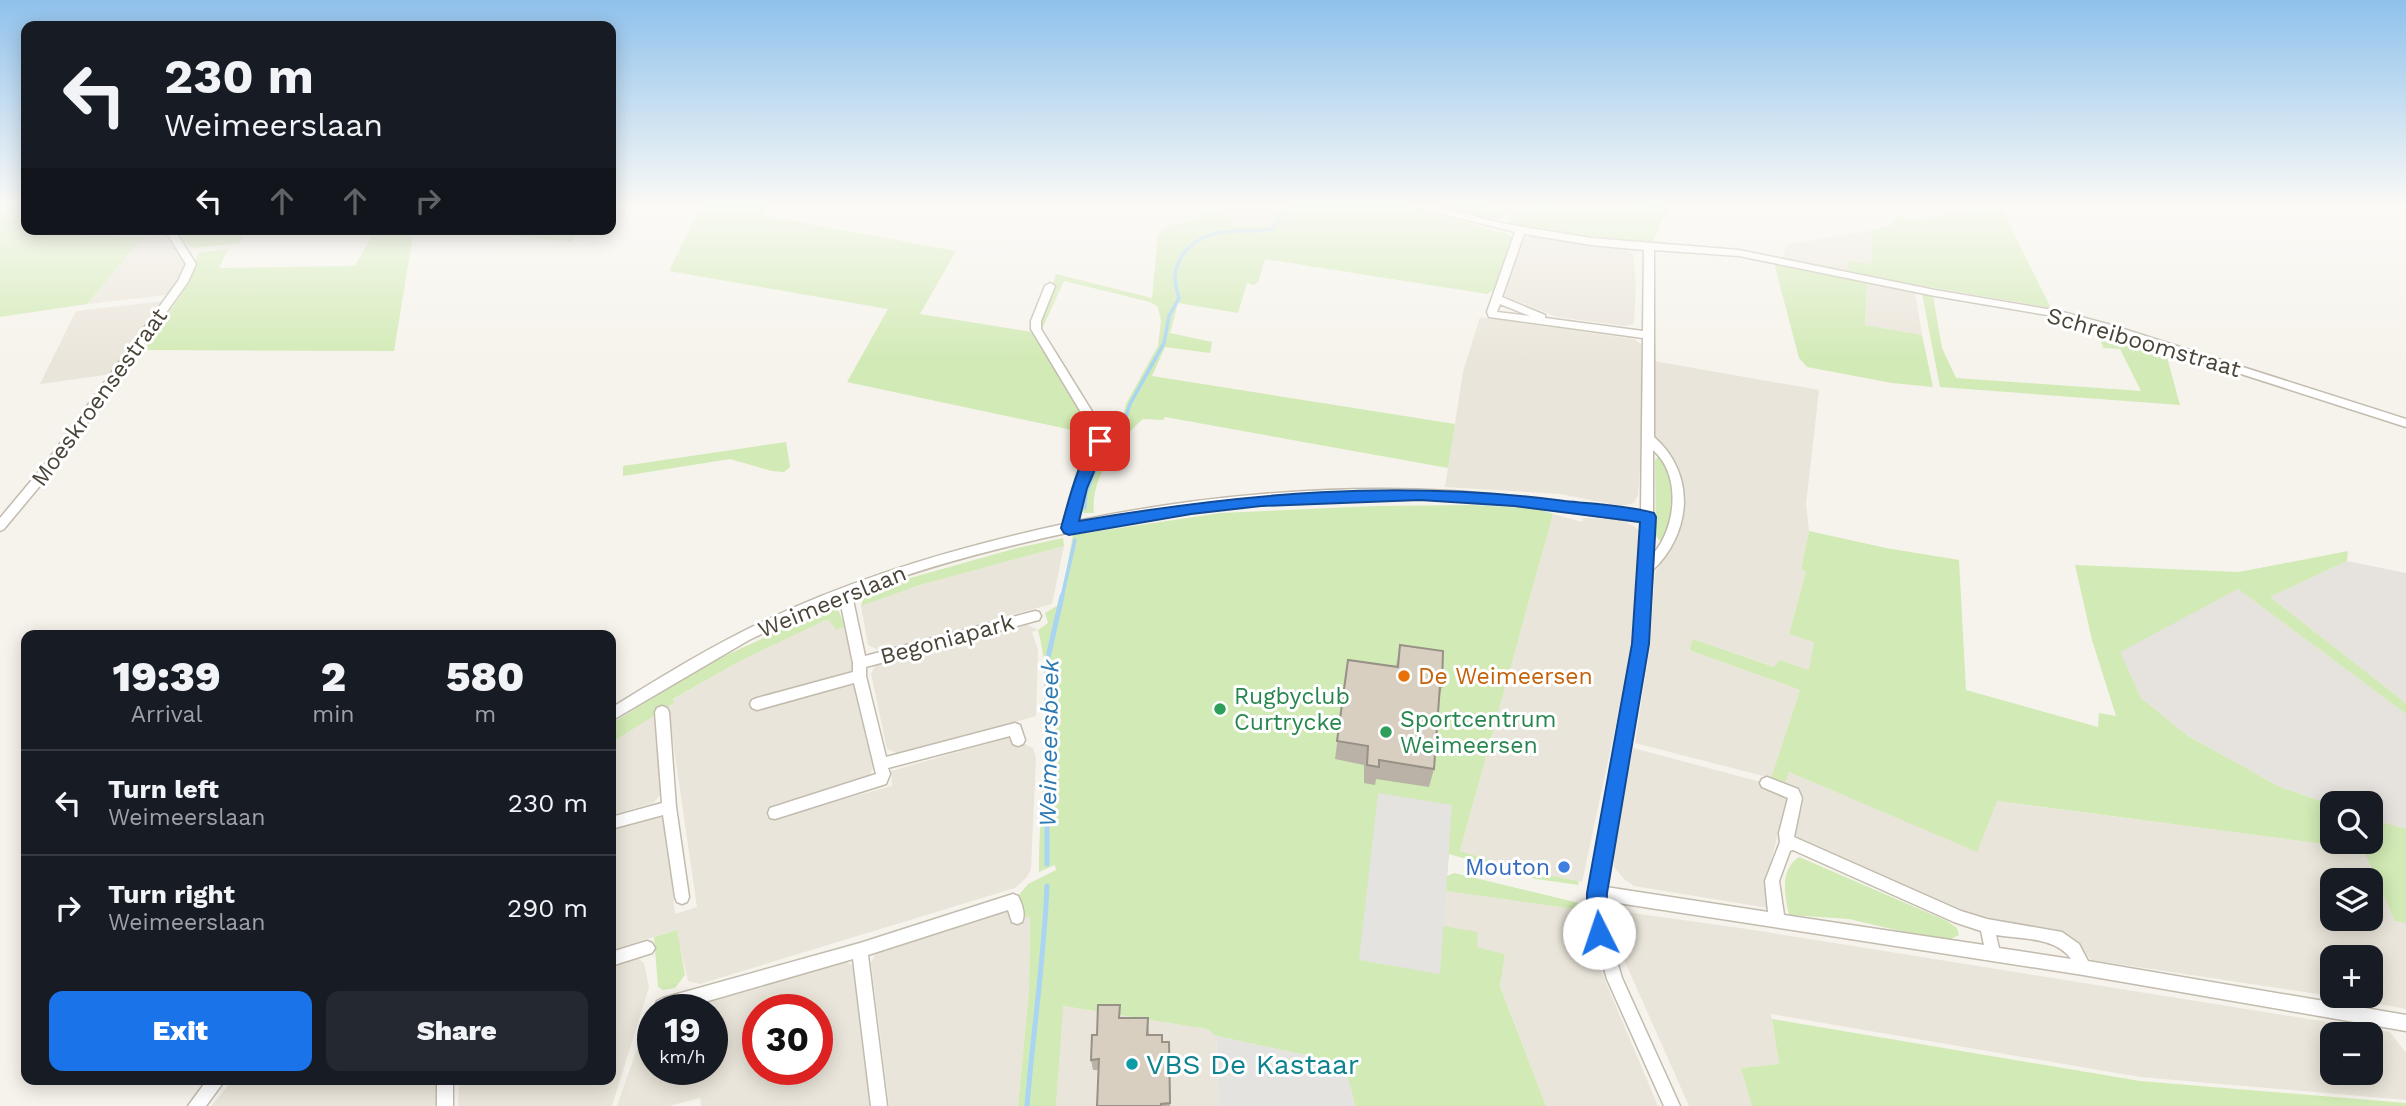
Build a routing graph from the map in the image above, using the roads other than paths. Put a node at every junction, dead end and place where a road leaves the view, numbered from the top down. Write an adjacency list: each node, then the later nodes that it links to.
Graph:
1 (187, 258): 12 (street, Moeskroensestraat)
2 (1510, 258): 6 (street)
3 (1649, 258): 8 (street)
4 (1762, 258): 9 (street, Schreiboomstraat)
5 (1050, 286): 13 (street)
6 (1496, 298): 7 (street); 7 (street)
7 (1555, 323): 8 (street)
8 (1647, 335): 10 (street)
9 (2406, 423)
10 (1648, 439): 11 (street); 14 (street)
11 (1648, 517): 13 (street, Weimeerslaan); 14 (street)
12 (0, 526)
13 (1069, 528): 15 (street, Weimeerslaan)
14 (1647, 568): 28 (street)
15 (845, 593): 17 (street, Begoniapark); 19 (street, Weimeerslaan)
16 (1035, 616): 17 (street, Begoniapark)
17 (859, 669): 18 (street, Begoniapark); 22 (street, Begoniapark)
18 (757, 704)
19 (616, 712)
20 (662, 712): 24 (street)
21 (1018, 740): 22 (street)
22 (881, 764): 25 (street)
23 (1767, 783): 27 (street)
24 (669, 807): 26 (street); 29 (street)
25 (775, 813)
26 (616, 822)
27 (1788, 844): 31 (street); 32 (street)
28 (1597, 893): 31 (street); 45 (street)
29 (682, 897)
30 (1017, 917): 34 (street)
31 (1777, 921): 35 (street)
32 (1987, 926): 35 (street); 37 (street)
33 (646, 948): 36 (street)
34 (860, 950): 38 (street); 44 (street)
35 (1993, 954): 37 (street)
36 (616, 957)
37 (2083, 968): 39 (street)
38 (705, 994)
39 (2406, 1023)
40 (213, 1085): 42 (street)
41 (445, 1085): 43 (street)
42 (196, 1106)
43 (445, 1106)
44 (879, 1106)
45 (1672, 1106)

